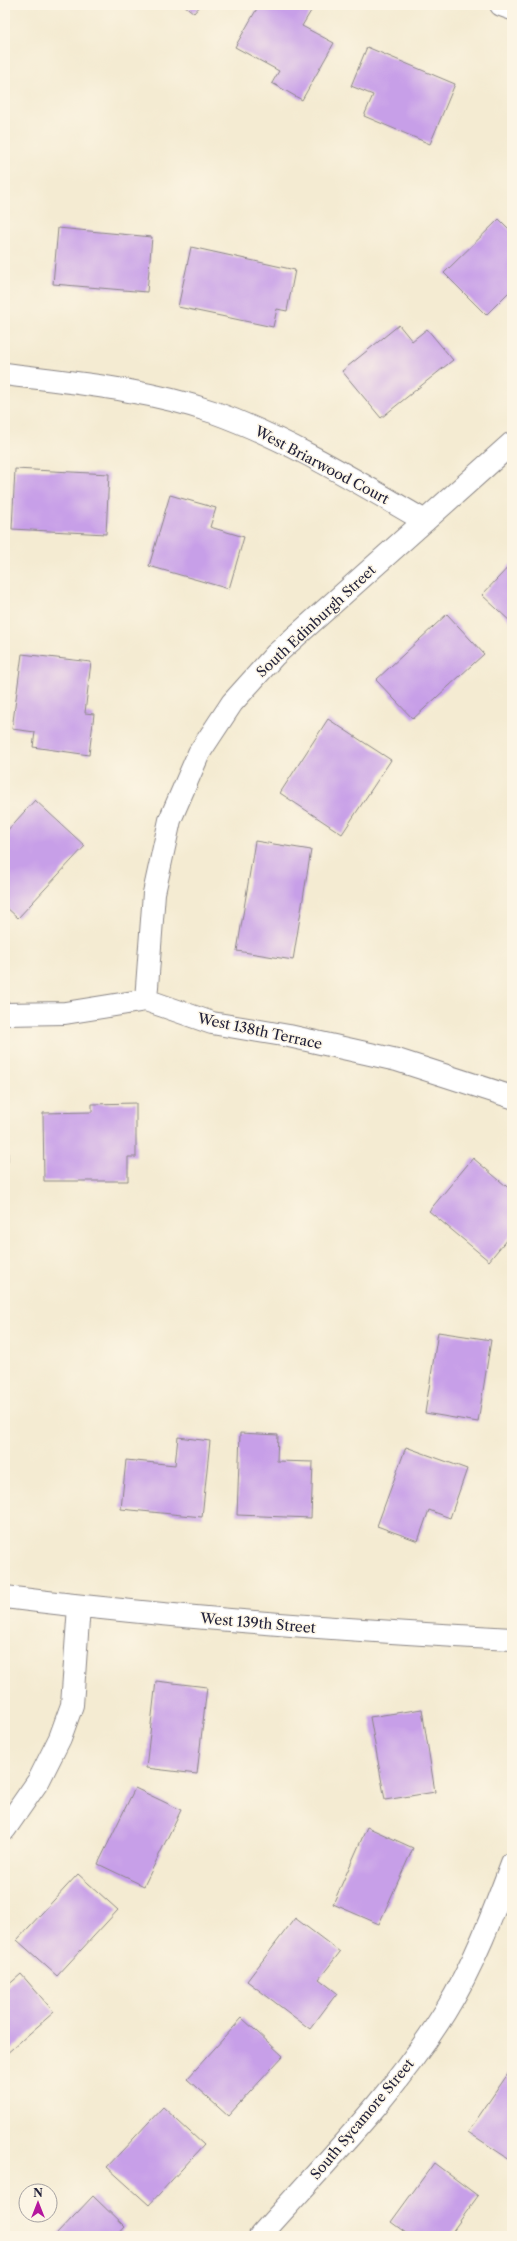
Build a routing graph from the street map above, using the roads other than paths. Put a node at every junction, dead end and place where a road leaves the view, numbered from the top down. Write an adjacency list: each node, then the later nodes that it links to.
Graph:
1 (501, 5): 2 (street)
2 (512, 9)
3 (5, 374): 5 (street, West Briarwood Court)
4 (512, 443): 5 (street, South Edinburgh Street)
5 (425, 521): 6 (street, South Edinburgh Street)
6 (146, 1000): 7 (street, West 138th Terrace); 8 (street, West 138th Terrace)
7 (5, 1014)
8 (512, 1097)
9 (5, 1597): 10 (street, West 139th Street)
10 (79, 1606): 11 (street, West 139th Street); 12 (street)
11 (512, 1639)
12 (5, 1829)
13 (512, 1863): 14 (street, South Sycamore Street)
14 (260, 2236)

